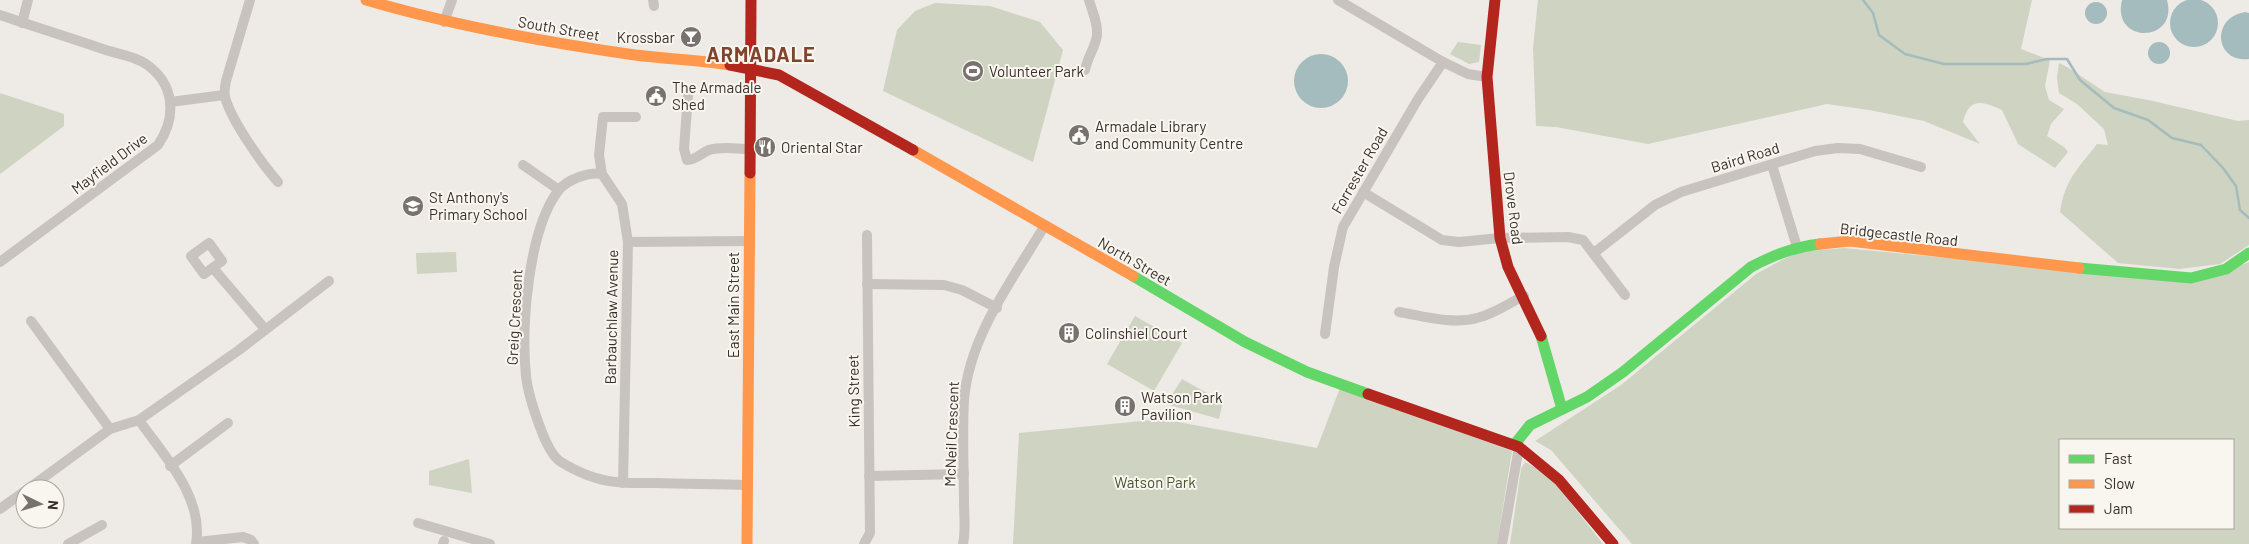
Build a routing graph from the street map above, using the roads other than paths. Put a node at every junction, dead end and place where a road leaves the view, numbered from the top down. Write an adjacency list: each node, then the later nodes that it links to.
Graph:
1 (28, 0): 10 (street)
2 (250, 0): 16 (street)
3 (366, 0): 11 (main road, South Street)
4 (452, 0): 11 (street)
5 (751, 0): 13 (main road, East Main Street)
6 (1089, 0): 14 (street)
7 (1338, 0): 12 (street)
8 (1494, 0): 15 (main road, Drove Road)
9 (0, 16): 10 (street, Mayfield Drive)
10 (22, 22): 18 (street, Mayfield Drive)
11 (444, 22): 13 (main road, South Street)
12 (1443, 62): 15 (street); 27 (street, Forrester Road)
13 (751, 67): 20 (main road, East Main Street); 28 (main road, North Street)
14 (1085, 70)
15 (1487, 77): 30 (main road, Drove Road)
16 (224, 95): 18 (street); 25 (street)
17 (688, 95): 20 (street)
18 (170, 102): 36 (street, Mayfield Drive)
19 (636, 117): 24 (street)
20 (749, 149): 32 (main road, East Main Street)
21 (523, 165): 26 (street)
22 (1772, 165): 23 (street, Baird Road); 33 (street); 34 (street, Baird Road)
23 (1921, 167)
24 (602, 174): 26 (street, Greig Crescent); 31 (street)
25 (278, 182)
26 (559, 190): 56 (street, Greig Crescent)
27 (1363, 192): 30 (street); 46 (street, Forrester Road)
28 (1045, 225): 42 (street, McNeil Crescent); 51 (main road, North Street)
29 (867, 235): 39 (street, King Street)
30 (1500, 238): 34 (street); 41 (main road, Drove Road)
31 (628, 242): 32 (street, Barbauchlaw Avenue); 56 (street, Barbauchlaw Avenue)
32 (748, 242): 57 (main road, East Main Street)
33 (1797, 247): 35 (main road, Bridgecastle Road); 47 (main road, Bridgecastle Road)
34 (1594, 253): 40 (street)
35 (2249, 253)
36 (0, 262)
37 (213, 268): 45 (street)
38 (329, 281): 45 (street)
39 (867, 284): 42 (street); 54 (street, King Street)
40 (1625, 295)
41 (1524, 296): 43 (street); 47 (main road, Drove Road)
42 (997, 308): 53 (street, McNeil Crescent)
43 (1399, 312)
44 (31, 321): 50 (street)
45 (265, 329): 48 (street)
46 (1325, 334)
47 (1562, 409): 51 (main road, Bridgecastle Road)
48 (139, 420): 50 (street); 52 (street)
49 (228, 423): 52 (street)
50 (110, 429): 55 (street)
51 (1517, 446): 69 (street); 70 (main road, North Street)
52 (170, 466): 62 (street)
53 (964, 474): 54 (street); 68 (street, McNeil Crescent)
54 (869, 476): 67 (street, King Street)
55 (42, 479)
56 (622, 482): 57 (street, Greig Crescent)
57 (748, 485): 66 (main road, East Main Street)
58 (15, 498): 59 (street)
59 (0, 509)
60 (418, 523): 65 (street)
61 (102, 525): 63 (street)
62 (196, 543): 64 (street)
63 (68, 544)
64 (254, 544)
65 (490, 544)
66 (748, 544)
67 (864, 544)
68 (963, 544)
69 (1502, 544)
70 (1613, 544)

